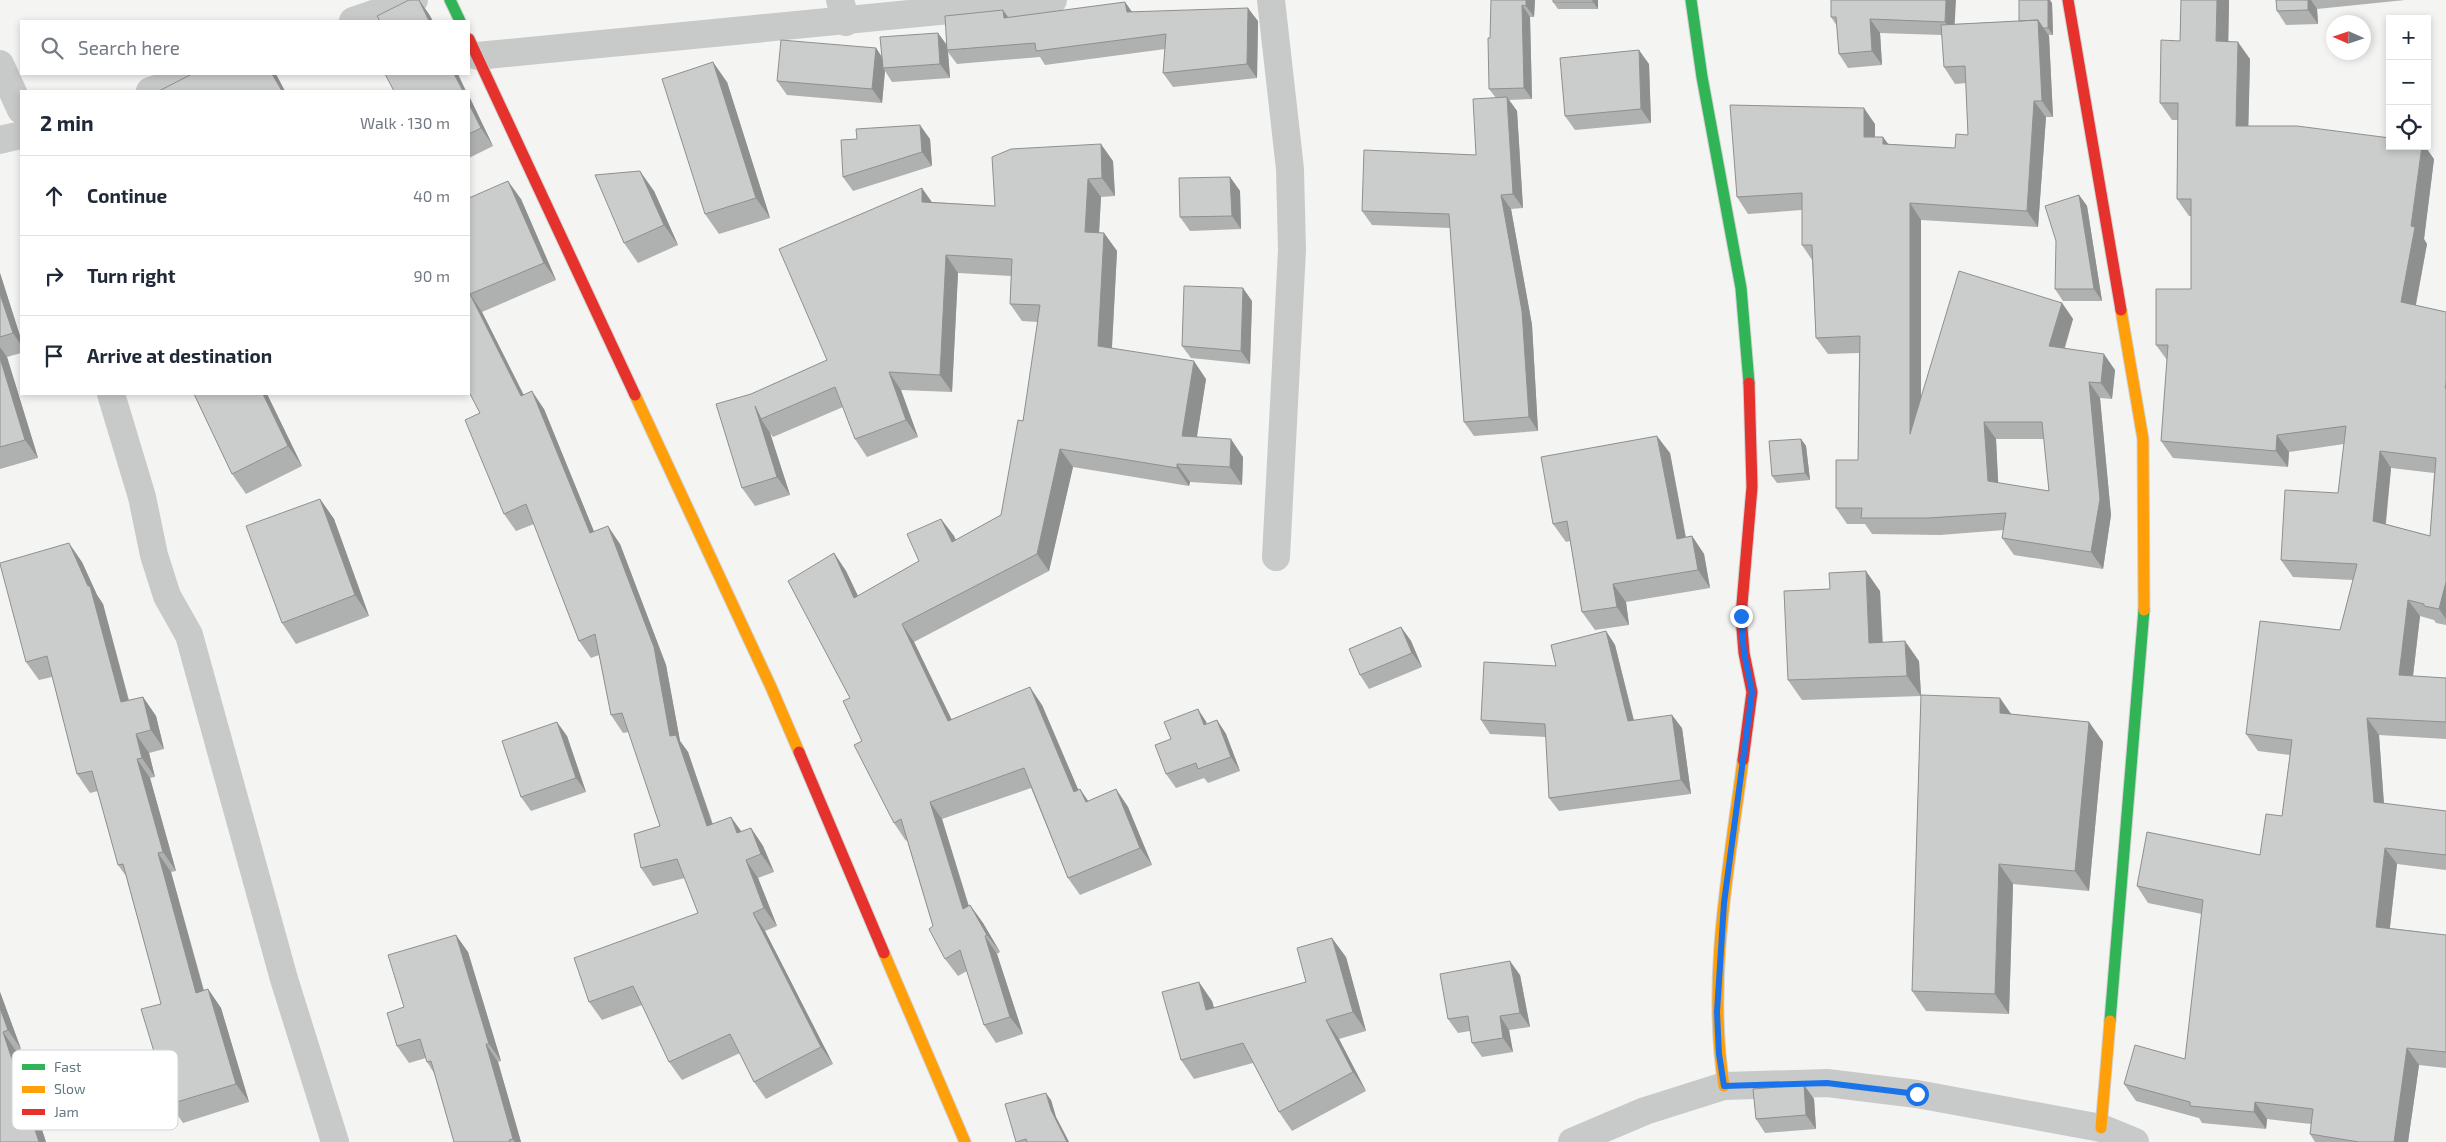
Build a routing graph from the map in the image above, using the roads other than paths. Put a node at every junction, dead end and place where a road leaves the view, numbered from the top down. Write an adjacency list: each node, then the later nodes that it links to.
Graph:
1 (414, 0): 8 (street)
2 (450, 0): 9 (street)
3 (1053, 0): 7 (street)
4 (1270, 0): 18 (street)
5 (1691, 0): 19 (street)
6 (2068, 0): 20 (street)
7 (843, 11): 10 (street)
8 (356, 20)
9 (460, 20)
10 (473, 48): 22 (street)
11 (0, 64): 14 (street)
12 (198, 75): 13 (street)
13 (153, 90)
14 (20, 108)
15 (20, 135): 16 (street)
16 (0, 140)
17 (110, 395): 21 (street)
18 (1276, 557)
19 (1724, 1086): 20 (street); 23 (street)
20 (2101, 1128): 24 (street)
21 (335, 1142)
22 (964, 1142)
23 (1572, 1142)
24 (2135, 1142)

